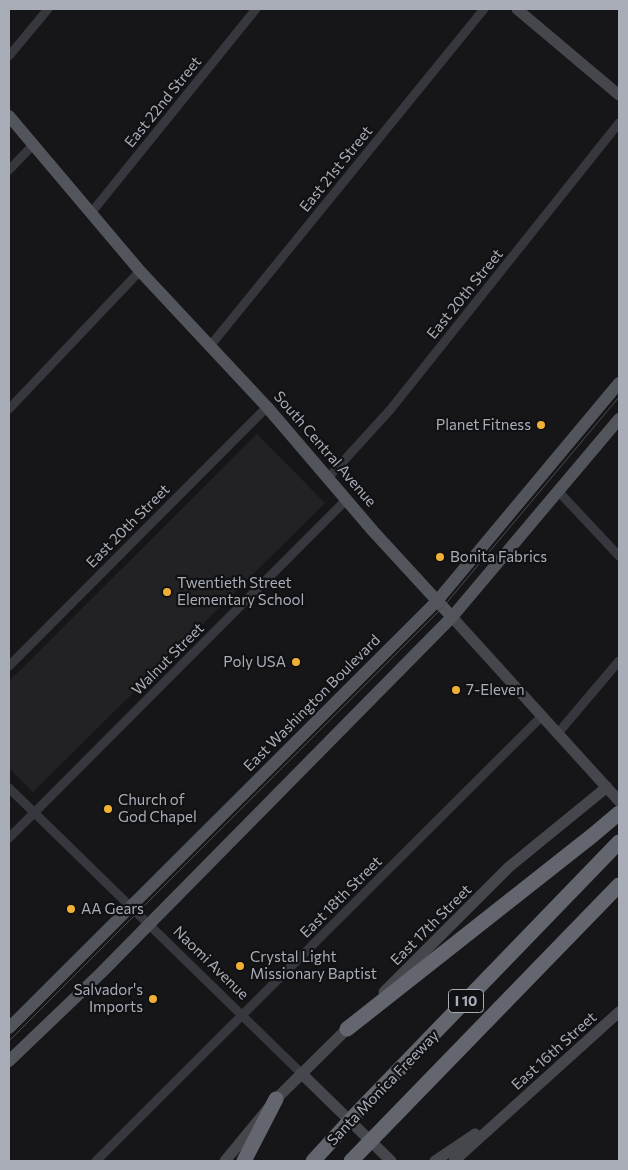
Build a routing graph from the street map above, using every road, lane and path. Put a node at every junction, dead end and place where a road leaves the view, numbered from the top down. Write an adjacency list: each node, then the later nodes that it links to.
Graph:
1 (48, 9): 5 (street)
2 (256, 9): 11 (street, East 22nd Street)
3 (484, 9): 13 (street, East 21st Street)
4 (517, 9): 6 (main road)
5 (9, 56)
6 (619, 95)
7 (9, 116): 9 (main road, South Central Avenue)
8 (619, 124): 18 (street, East 20th Street)
9 (33, 145): 10 (street); 11 (main road, South Central Avenue)
10 (9, 170)
11 (91, 213): 12 (main road, South Central Avenue)
12 (140, 271): 13 (main road, South Central Avenue); 16 (street)
13 (210, 346): 15 (main road, South Central Avenue)
14 (619, 383): 22 (main road, East Washington Boulevard)
15 (267, 406): 18 (main road, South Central Avenue); 25 (street, East 20th Street)
16 (9, 409)
17 (619, 419): 19 (main road)
18 (328, 478): 20 (main road, South Central Avenue)
19 (558, 491): 21 (street); 23 (main road)
20 (346, 500): 22 (main road, South Central Avenue); 31 (street, Walnut Street)
21 (619, 556)
22 (437, 600): 23 (main road, South Central Avenue); 36 (main road, East Washington Boulevard)
23 (452, 617): 26 (main road, South Central Avenue); 37 (main road)
24 (619, 661): 27 (street)
25 (9, 666)
26 (542, 716): 27 (main road, South Central Avenue); 39 (street, East 18th Street)
27 (558, 733): 28 (main road, South Central Avenue)
28 (607, 787): 30 (main road, South Central Avenue); 41 (main road, East 17th Street)
29 (9, 788): 31 (street, Naomi Avenue)
30 (619, 801)
31 (34, 813): 33 (street, Walnut Street); 36 (street, Naomi Avenue)
32 (619, 813): 41 (highway)
33 (9, 838)
34 (619, 842): 49 (highway, Santa Monica Freeway / I 10, bridge)
35 (619, 885): 50 (highway, Santa Monica Freeway / I 10, bridge)
36 (131, 907): 37 (street, Naomi Avenue); 40 (main road, East Washington Boulevard)
37 (148, 924): 39 (street, Naomi Avenue); 42 (main road)
38 (619, 1012): 45 (main road, East 16th Street)
39 (242, 1015): 43 (street, Naomi Avenue); 46 (street, East 18th Street)
40 (9, 1028)
41 (347, 1029): 43 (main road, East 17th Street)
42 (9, 1062)
43 (301, 1073): 44 (main road, East 17th Street); 51 (main road, Naomi Avenue)
44 (276, 1099): 47 (main road, East 17th Street); 48 (highway)
45 (510, 1111): 52 (main road, East 16th Street); 53 (main road, East 16th Street)
46 (96, 1161)
47 (226, 1161)
48 (244, 1161)
49 (313, 1161)
50 (351, 1161)
51 (391, 1161)
52 (436, 1161)
53 (454, 1161)

